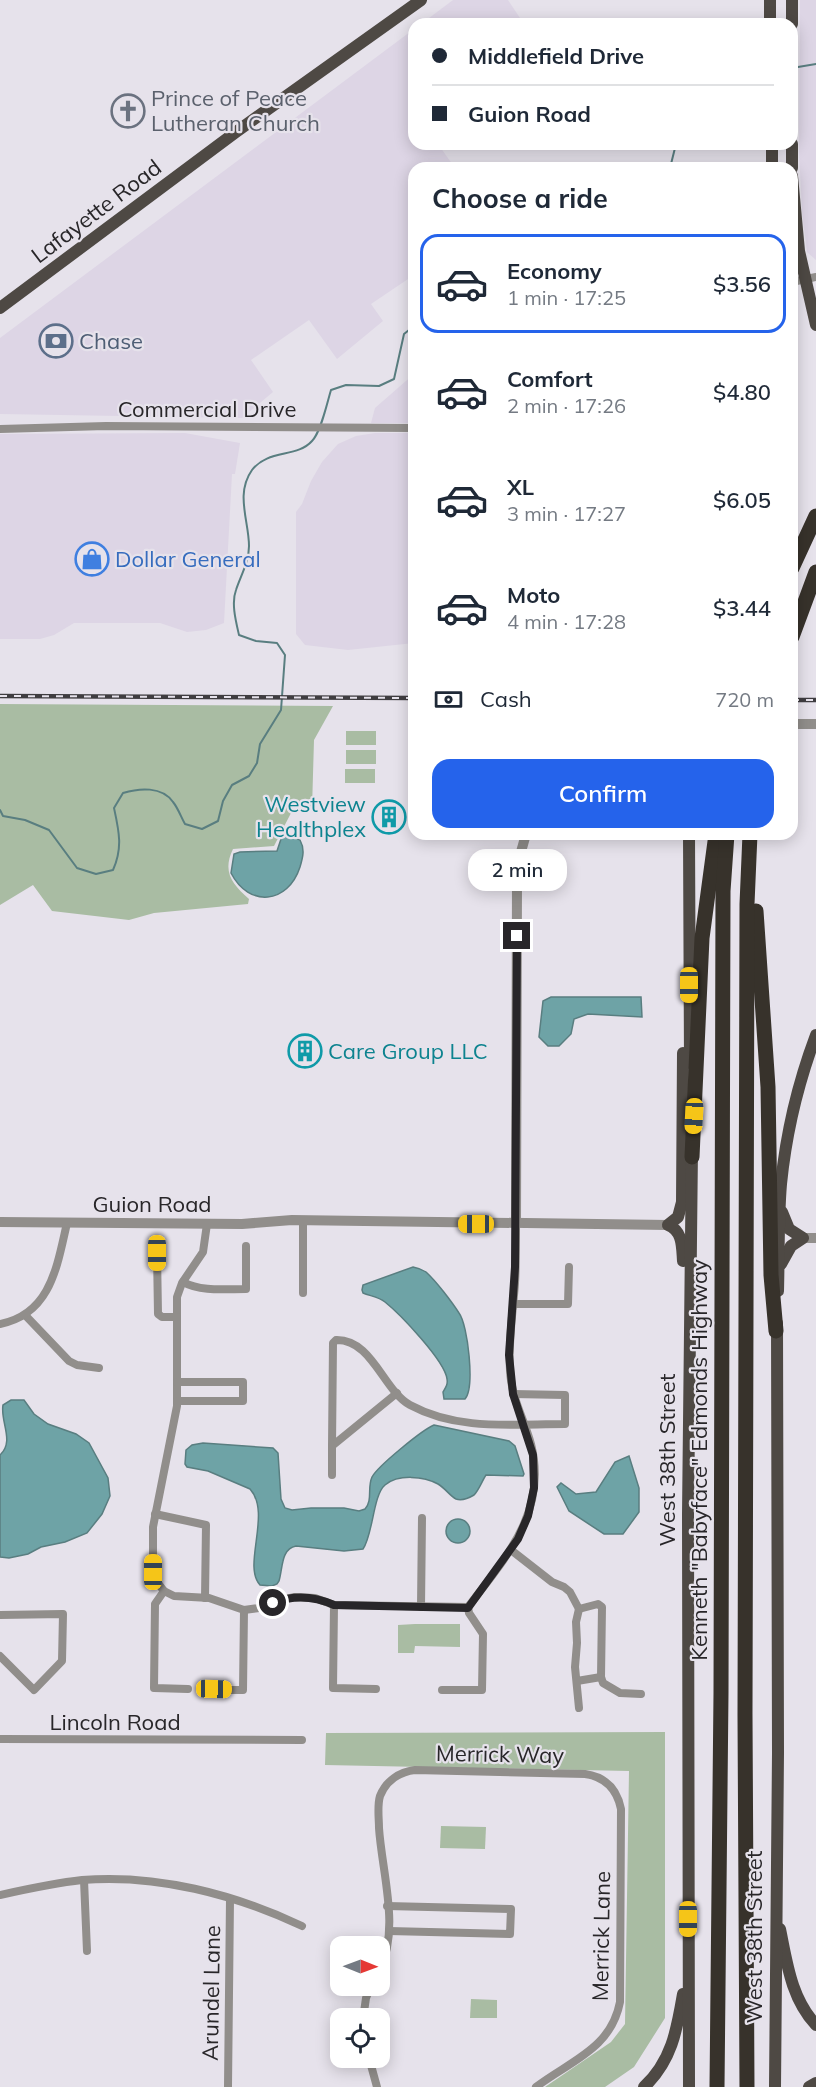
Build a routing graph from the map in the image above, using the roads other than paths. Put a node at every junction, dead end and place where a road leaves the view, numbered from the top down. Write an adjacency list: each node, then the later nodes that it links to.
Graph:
1 (421, 0): 8 (main road, Lafayette Road)
2 (770, 0): 4 (main road)
3 (792, 0): 5 (main road)
4 (770, 18)
5 (792, 18)
6 (798, 246): 7 (main road)
7 (804, 280): 9 (main road)
8 (0, 308)
9 (816, 325)
10 (408, 428): 11 (street, Commercial Drive)
11 (0, 429)
12 (816, 516): 13 (highway)
13 (798, 555)
14 (816, 572): 15 (highway)
15 (798, 621)
16 (798, 724): 17 (street)
17 (816, 724)
18 (524, 840): 32 (street)
19 (689, 840): 24 (main road, West 38th Street)
20 (715, 840): 26 (highway)
21 (727, 840): 97 (highway, Kenneth "Babyface" Edmonds Highway)
22 (750, 840): 47 (highway)
23 (750, 840): 98 (highway, Kenneth "Babyface" Edmonds Highway)
24 (689, 985): 26 (main road, West 38th Street); 33 (main road)
25 (816, 1035): 27 (main road, West 38th Street)
26 (692, 1157): 43 (main road, West 38th Street)
27 (780, 1206): 34 (main road); 39 (main road, West 38th Street)
28 (303, 1220): 31 (street, Guion Road); 32 (street, Guion Road); 41 (street)
29 (0, 1222): 30 (street, Guion Road)
30 (67, 1223): 31 (street, Guion Road); 44 (street)
31 (207, 1224): 40 (street)
32 (516, 1224): 33 (street, Guion Road); 42 (street)
33 (668, 1225): 43 (main road)
34 (803, 1238): 35 (street); 39 (main road)
35 (816, 1238)
36 (246, 1246): 40 (street)
37 (157, 1253): 45 (street)
38 (569, 1267): 42 (street)
39 (779, 1267): 47 (main road, West 38th Street)
40 (183, 1282): 45 (street)
41 (303, 1293)
42 (513, 1304): 51 (street)
43 (689, 1306): 88 (main road, West 38th Street)
44 (25, 1315): 46 (street); 48 (street)
45 (177, 1317): 49 (street)
46 (0, 1324)
47 (776, 1330): 82 (main road, West 38th Street)
48 (99, 1368)
49 (177, 1382): 52 (street); 52 (street)
50 (397, 1393): 53 (street); 54 (street); 54 (street)
51 (513, 1394): 53 (street); 53 (street)
52 (177, 1401): 56 (street)
53 (523, 1424): 58 (street)
54 (332, 1446): 55 (street)
55 (332, 1475)
56 (155, 1514): 59 (street); 60 (street)
57 (422, 1518): 62 (street)
58 (511, 1550): 63 (street); 64 (street)
59 (164, 1591): 60 (street); 70 (street)
60 (205, 1598): 65 (street)
61 (334, 1605): 62 (street); 65 (street); 72 (street)
62 (422, 1607): 63 (street)
63 (468, 1608): 73 (street)
64 (583, 1608): 68 (street); 69 (street)
65 (243, 1610): 71 (street)
66 (0, 1615): 67 (street)
67 (0, 1656)
68 (601, 1677): 69 (street); 74 (street)
69 (577, 1681): 75 (street)
70 (188, 1689)
71 (214, 1689)
72 (376, 1689)
73 (442, 1690)
74 (641, 1694)
75 (579, 1708)
76 (0, 1739): 77 (street, Lincoln Road)
77 (302, 1740)
78 (610, 1785): 83 (street, Merrick Way); 94 (street, Merrick Lane)
79 (84, 1880): 80 (street); 81 (street); 87 (street)
80 (0, 1895)
81 (230, 1899): 84 (street); 92 (street, Arundel Lane)
82 (775, 1905): 89 (main road); 99 (main road, West 38th Street)
83 (387, 1906): 85 (street); 85 (street)
84 (302, 1926)
85 (389, 1931): 86 (street)
86 (388, 1936)
87 (87, 1951)
88 (689, 1960): 95 (main road); 96 (main road, West 38th Street)
89 (816, 2025)
90 (371, 2068): 93 (street)
91 (816, 2083): 100 (main road)
92 (228, 2087)
93 (376, 2087)
94 (536, 2087)
95 (644, 2087)
96 (689, 2087)
97 (717, 2087)
98 (747, 2087)
99 (775, 2087)
100 (809, 2087)

